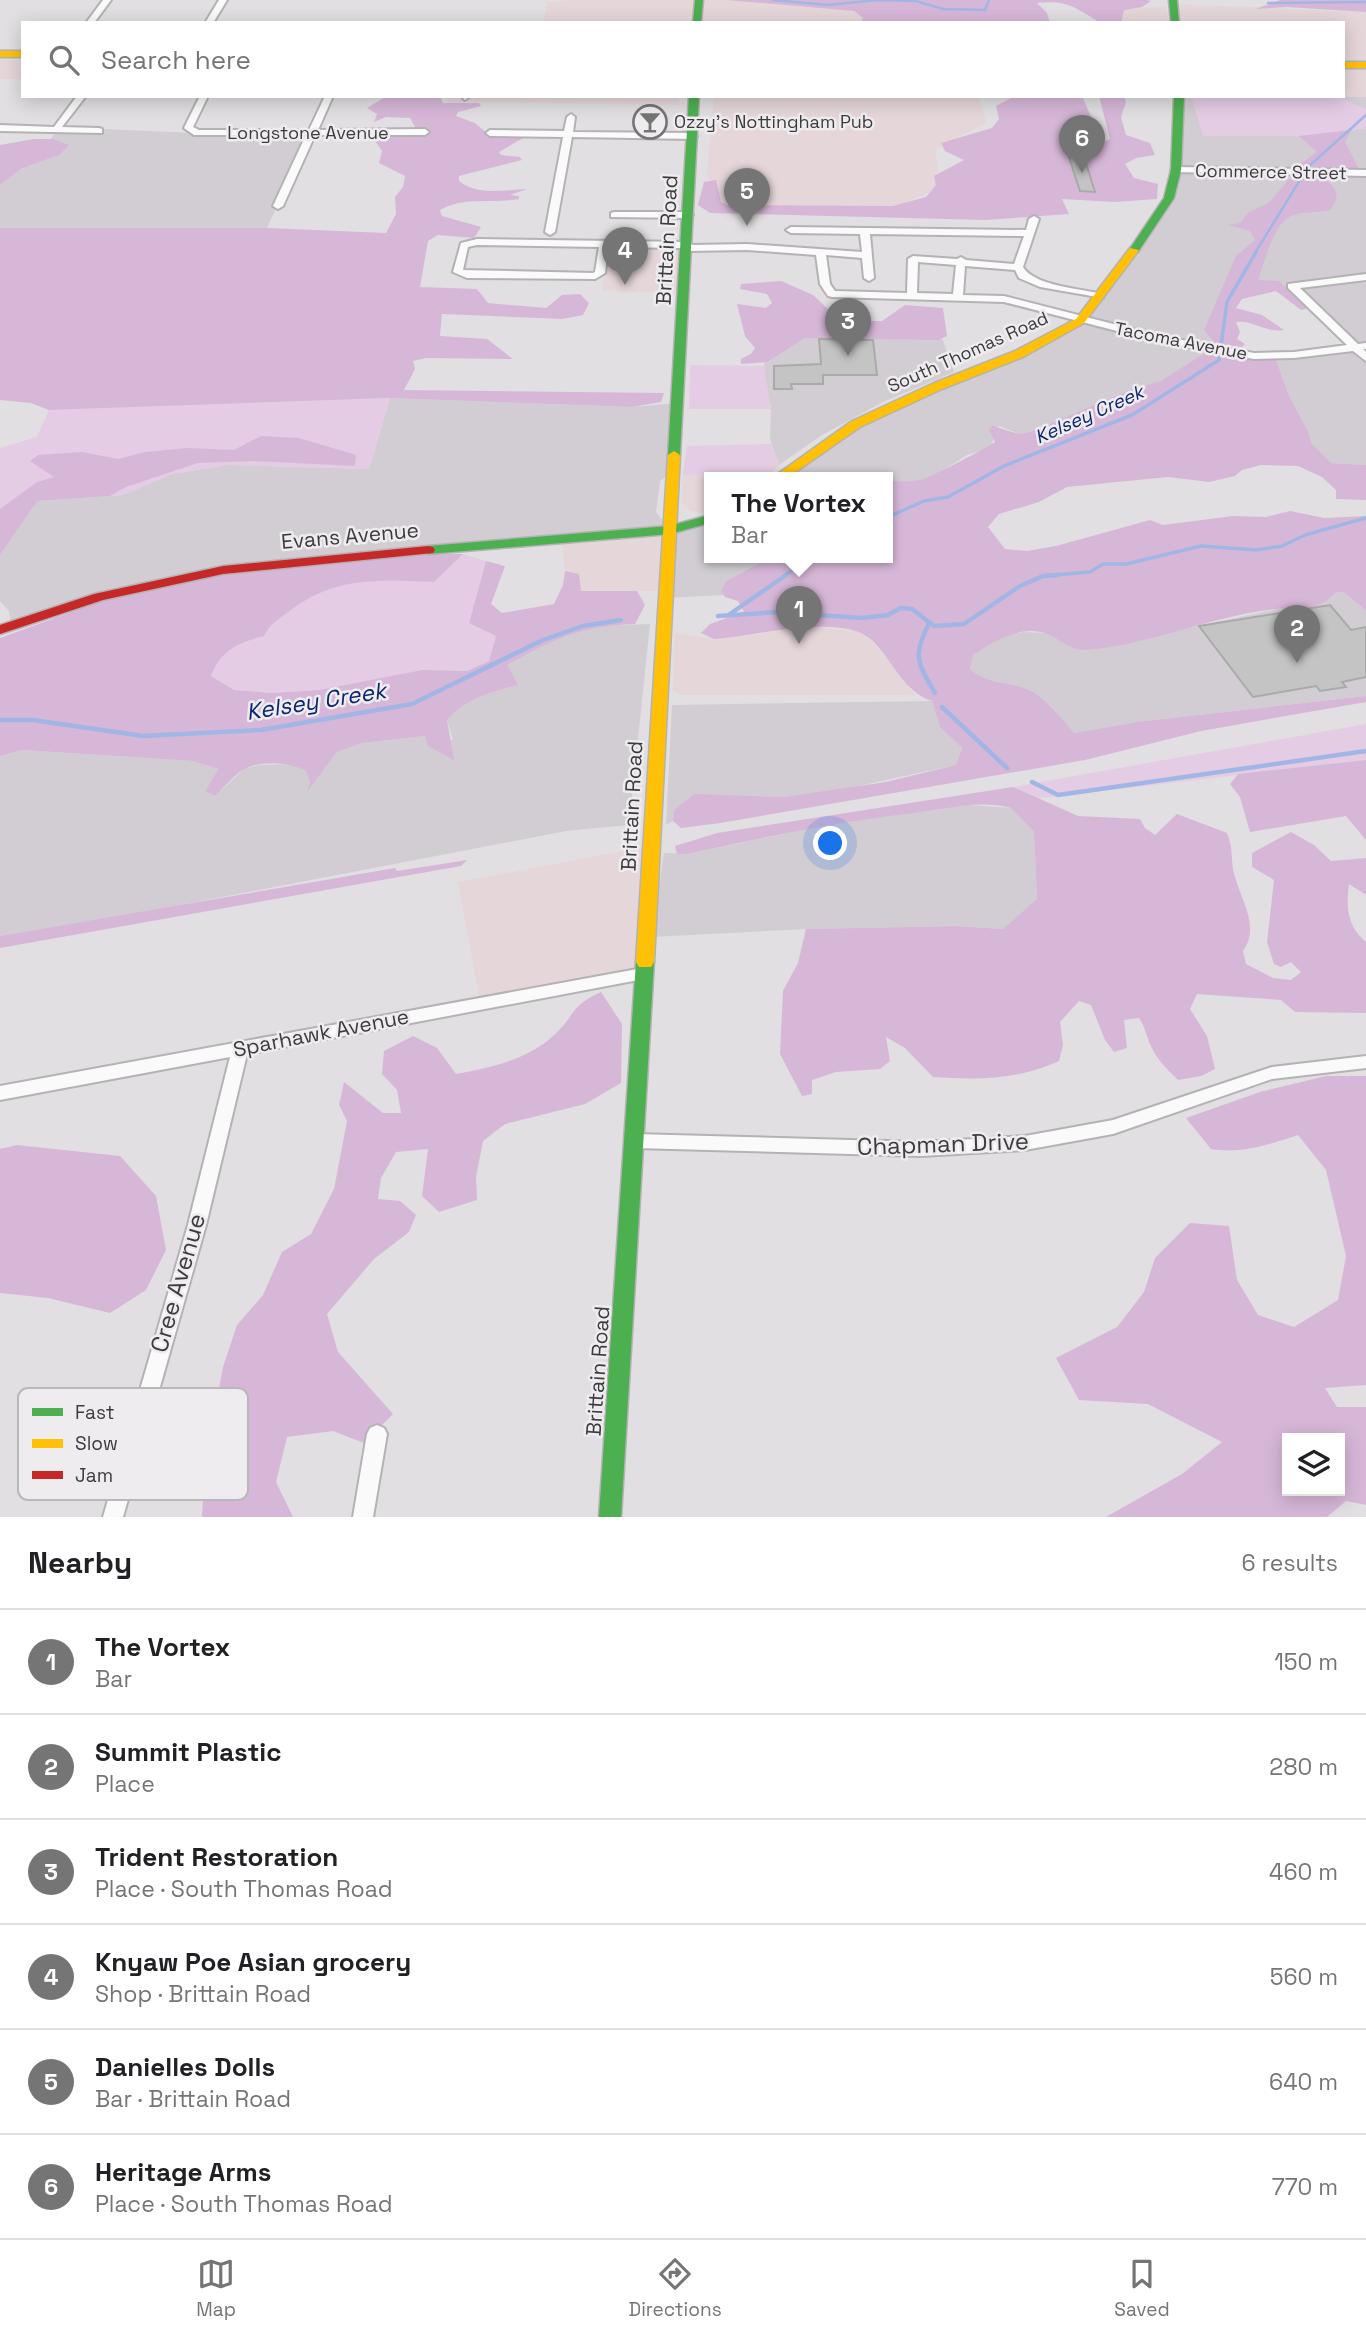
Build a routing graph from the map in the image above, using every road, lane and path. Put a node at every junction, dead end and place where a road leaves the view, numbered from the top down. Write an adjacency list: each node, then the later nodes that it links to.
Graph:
1 (107, 0): 5 (street)
2 (223, 0): 6 (street)
3 (699, 0): 7 (main road)
4 (1173, 0): 8 (main road)
5 (91, 21)
6 (210, 21)
7 (697, 21)
8 (1175, 21)
9 (0, 54): 10 (main road)
10 (21, 54)
11 (1345, 65): 12 (main road)
12 (1366, 65)
13 (80, 98): 19 (street)
14 (203, 98): 22 (street, Longstone Avenue)
15 (329, 98): 22 (street)
16 (694, 98): 26 (main road, Brittain Road)
17 (1179, 98): 27 (main road, South Thomas Road)
18 (571, 117): 25 (street)
19 (58, 127): 20 (street); 21 (street)
20 (0, 128)
21 (99, 131)
22 (313, 131): 23 (street, Longstone Avenue); 29 (street)
23 (425, 132)
24 (491, 132): 25 (street)
25 (569, 134): 26 (street); 34 (street)
26 (693, 136): 31 (main road, Brittain Road)
27 (1176, 170): 28 (street, Commerce Street); 46 (main road, South Thomas Road)
28 (1366, 173)
29 (278, 206)
30 (614, 215): 31 (street)
31 (688, 215): 38 (main road, Brittain Road)
32 (1034, 219): 36 (street)
33 (790, 230): 35 (street)
34 (550, 232)
35 (865, 232): 36 (street); 40 (street)
36 (1029, 233): 42 (street)
37 (604, 244): 37 (street); 38 (street)
38 (687, 246): 39 (street); 53 (main road, Brittain Road)
39 (821, 253): 40 (street); 45 (street, Tacoma Avenue)
40 (867, 255): 44 (street)
41 (961, 260): 42 (street); 45 (street); 47 (street)
42 (1018, 267): 46 (street)
43 (1366, 277): 49 (street)
44 (869, 278)
45 (912, 296): 47 (street, Tacoma Avenue)
46 (1099, 296): 48 (main road, South Thomas Road)
47 (958, 297): 48 (street, Tacoma Avenue)
48 (1080, 321): 49 (street, Tacoma Avenue); 51 (main road, South Thomas Road)
49 (1360, 347): 50 (street)
50 (1366, 358)
51 (786, 472)
52 (704, 521): 53 (main road, Evans Avenue)
53 (670, 530): 54 (main road, Evans Avenue); 55 (main road, Brittain Road)
54 (0, 630)
55 (643, 974): 56 (street, Sparhawk Avenue); 59 (main road, Brittain Road)
56 (240, 1049): 58 (street, Sparhawk Avenue); 60 (street, Cree Avenue)
57 (1366, 1062): 59 (street, Chapman Drive)
58 (0, 1093)
59 (635, 1141): 65 (main road, Brittain Road)
60 (148, 1388)
61 (377, 1434): 64 (street)
62 (117, 1500): 63 (street, Cree Avenue)
63 (113, 1517)
64 (363, 1517)
65 (610, 1517)

